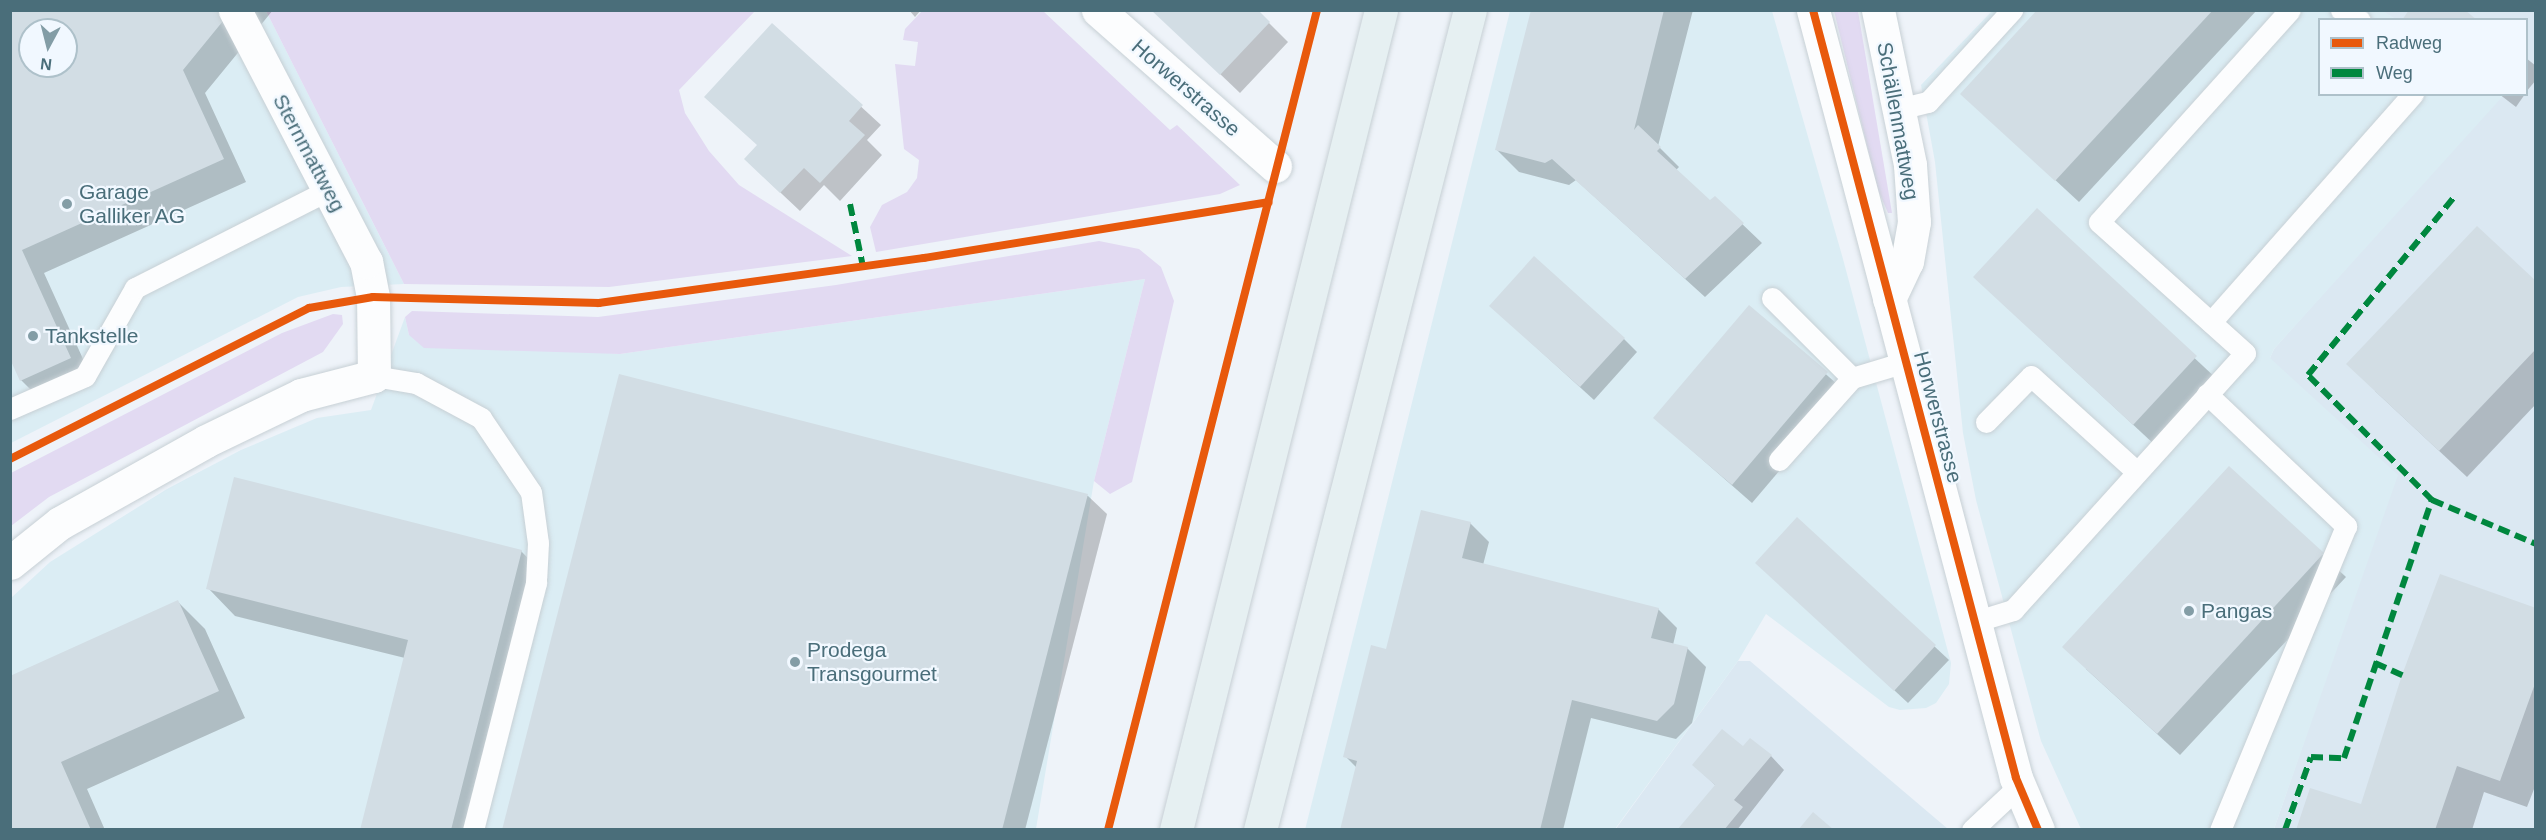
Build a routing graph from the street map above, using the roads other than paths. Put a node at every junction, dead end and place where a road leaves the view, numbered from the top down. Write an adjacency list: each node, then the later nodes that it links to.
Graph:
1 (235, 10): 14 (street, Sternmattweg)
2 (1098, 10): 13 (street, Horwerstrasse)
3 (1381, 10): 30 (highway)
4 (1470, 10): 31 (highway)
5 (1813, 10): 16 (street, Horwerstrasse)
6 (1878, 10): 12 (street, Schällenmattweg)
7 (2012, 10): 12 (lane)
8 (2290, 10): 17 (lane)
9 (2341, 10): 10 (lane)
10 (2356, 18)
11 (2411, 96): 17 (lane)
12 (1899, 109): 16 (street, Schällenmattweg)
13 (1275, 166)
14 (328, 190): 19 (street, Sternmattweg); 22 (lane)
15 (1772, 298): 20 (lane)
16 (1889, 299): 18 (street, Horwerstrasse)
17 (2211, 322): 21 (lane)
18 (1905, 362): 20 (lane); 27 (street, Horwerstrasse)
19 (374, 376): 26 (street); 29 (lane)
20 (1852, 378): 24 (lane)
21 (2207, 394): 25 (lane); 34 (lane)
22 (10, 409)
23 (1986, 422): 25 (lane)
24 (1779, 460)
25 (2137, 472): 27 (lane)
26 (10, 563)
27 (1974, 622): 28 (street, Horwerstrasse)
28 (2020, 786): 32 (lane); 33 (street, Horwerstrasse)
29 (473, 830)
30 (1176, 830)
31 (1260, 830)
32 (1972, 830)
33 (2038, 830)
34 (2220, 830)

